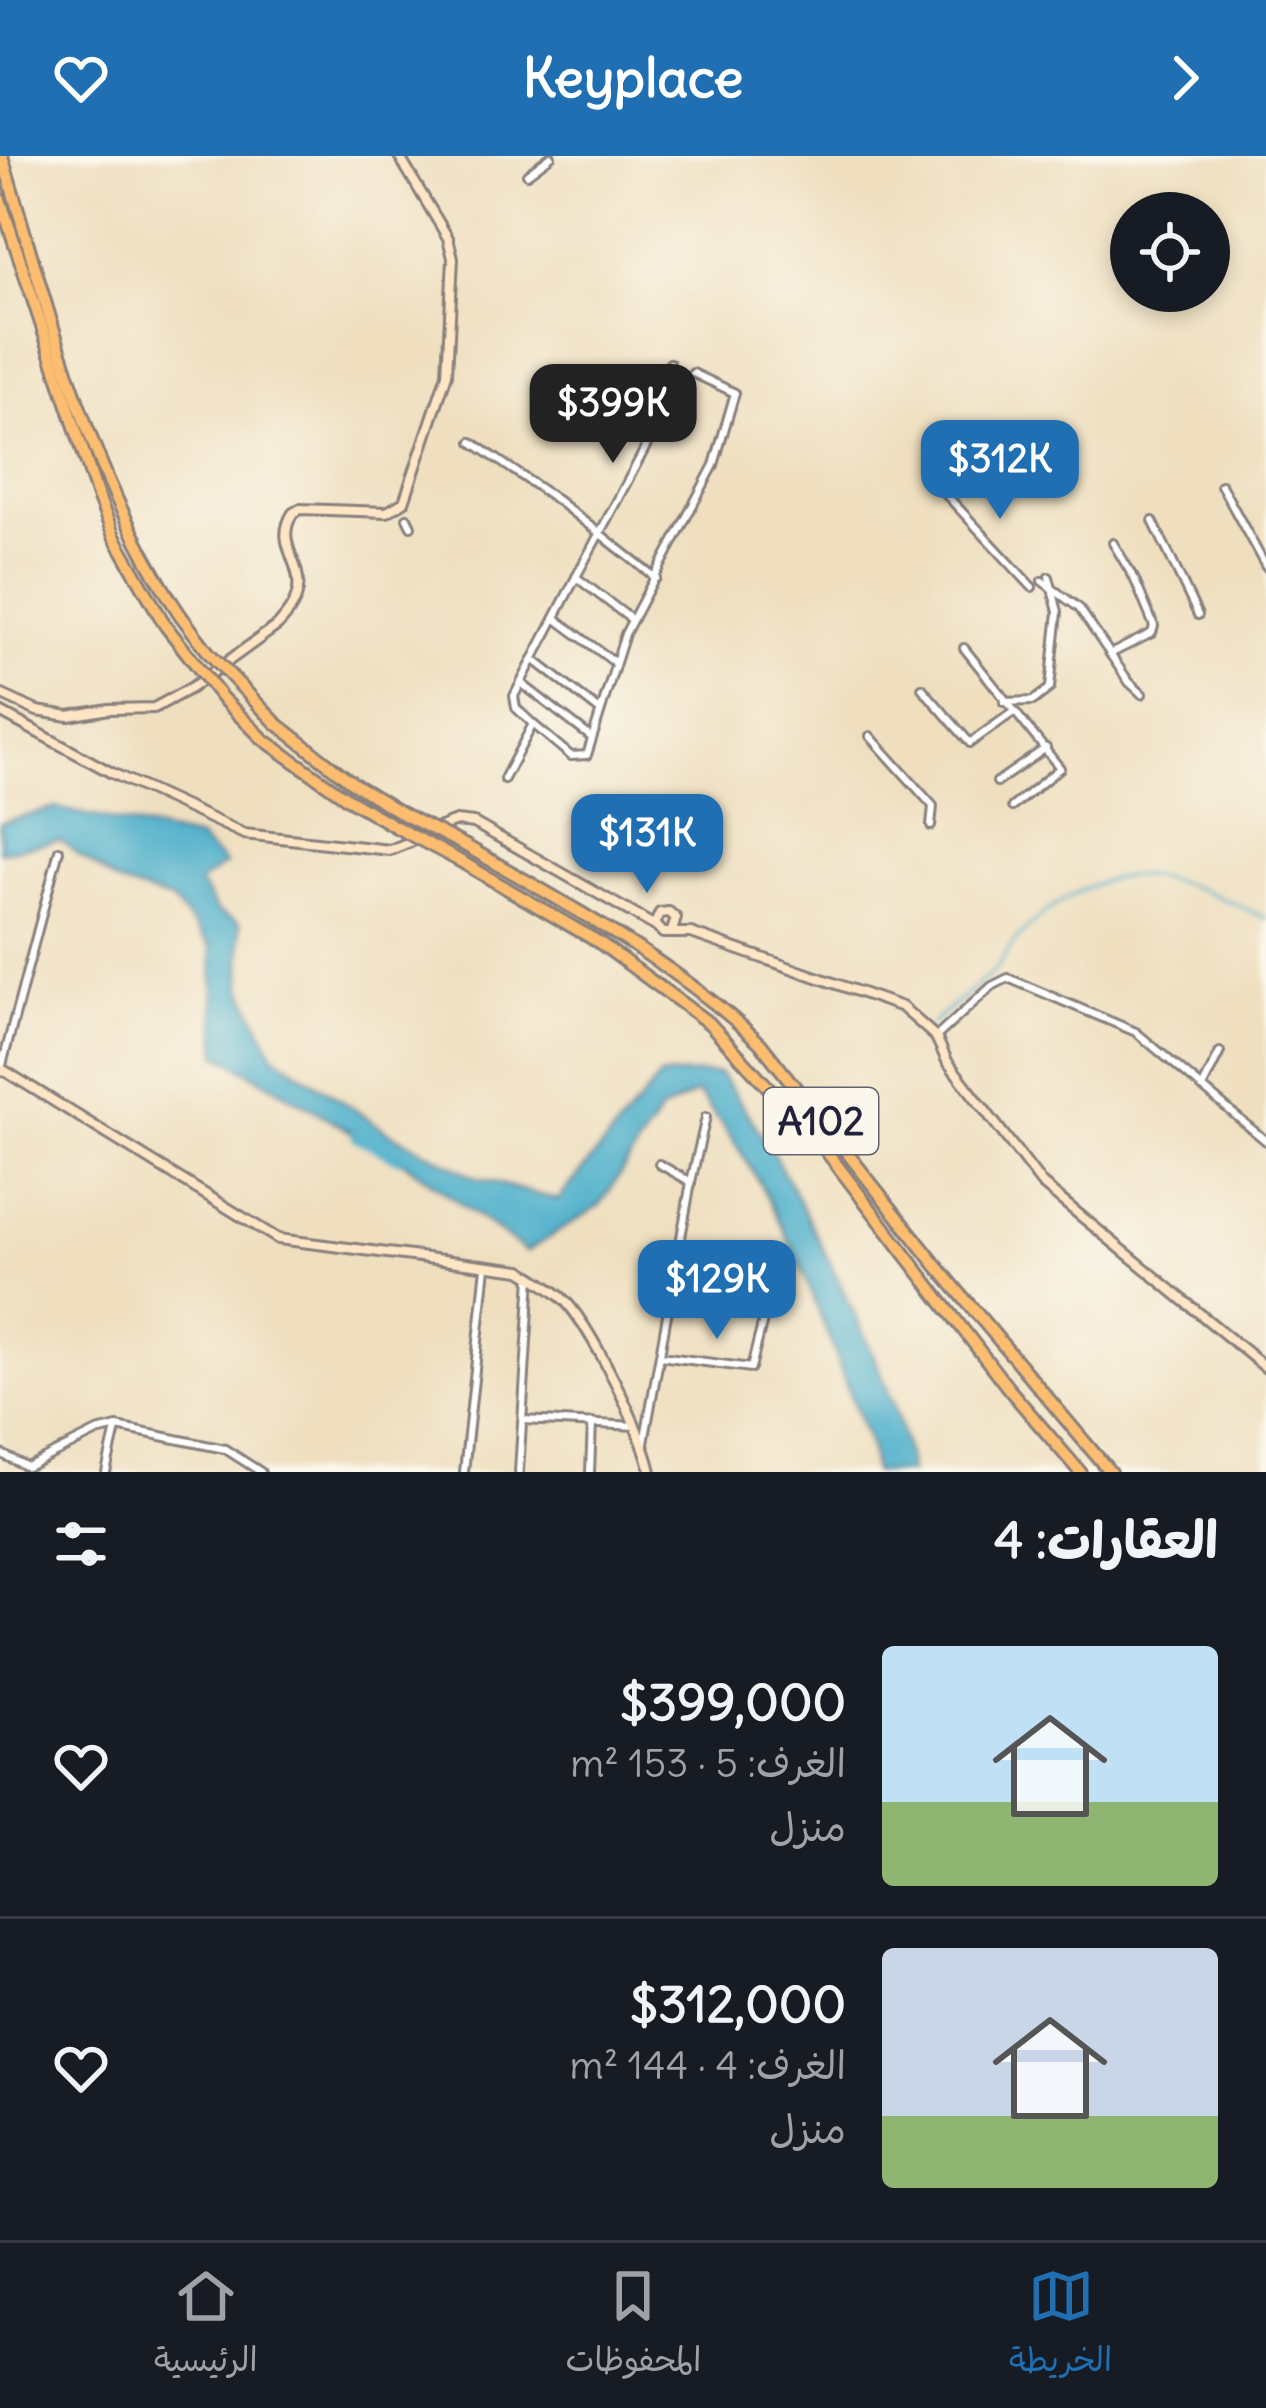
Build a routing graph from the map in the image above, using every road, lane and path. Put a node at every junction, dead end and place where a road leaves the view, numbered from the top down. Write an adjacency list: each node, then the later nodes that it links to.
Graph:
1 (2, 156): 6 (highway, A102)
2 (399, 156): 30 (street)
3 (551, 156): 4 (street)
4 (527, 174)
5 (0, 199): 6 (highway, A102)
6 (61, 362): 76 (highway, A102, bridge); 77 (highway, A102, bridge)
7 (670, 363): 13 (street)
8 (693, 373): 17 (street)
9 (472, 442): 13 (street)
10 (1221, 485): 15 (street)
11 (938, 486): 19 (street)
12 (1153, 521): 21 (street)
13 (602, 535): 16 (street); 17 (street)
14 (1113, 543): 25 (street)
15 (1266, 567)
16 (576, 577): 22 (street); 23 (street)
17 (656, 578): 23 (street)
18 (1045, 579): 20 (street)
19 (1032, 587)
20 (1052, 588): 25 (street); 32 (street)
21 (1198, 615)
22 (555, 618): 26 (street); 27 (street)
23 (632, 620): 27 (street)
24 (964, 648): 32 (street)
25 (1110, 654): 31 (street)
26 (533, 659): 28 (street); 33 (street)
27 (616, 663): 33 (street)
28 (520, 683): 36 (street); 38 (street)
29 (922, 688): 35 (street)
30 (0, 694)
31 (1142, 694)
32 (1004, 702): 35 (street)
33 (600, 711): 38 (street)
34 (0, 712): 46 (street)
35 (1012, 712): 39 (street)
36 (533, 724): 38 (street); 40 (street)
37 (870, 736): 43 (street)
38 (592, 738)
39 (1046, 748): 41 (street); 42 (street)
40 (504, 779)
41 (998, 782)
42 (1012, 807)
43 (931, 826)
44 (58, 850): 53 (street)
45 (658, 915): 46 (street); 47 (street); 48 (street)
46 (636, 916): 48 (street)
47 (677, 921): 49 (street); 50 (street)
48 (656, 927): 49 (street)
49 (672, 932): 50 (street)
50 (691, 933): 51 (street)
51 (937, 1037): 54 (street); 63 (street)
52 (1220, 1052): 54 (street)
53 (1, 1069): 59 (street)
54 (1202, 1088): 56 (street)
55 (706, 1117): 58 (street)
56 (1266, 1142)
57 (658, 1164): 58 (street)
58 (691, 1182): 61 (street)
59 (486, 1266): 60 (street); 72 (street)
60 (531, 1276): 64 (street); 66 (street)
61 (673, 1284): 62 (street); 62 (street)
62 (660, 1356): 68 (street)
63 (1266, 1367)
64 (523, 1420): 65 (street); 73 (street)
65 (592, 1423): 66 (street); 74 (street)
66 (636, 1426): 68 (street)
67 (117, 1427): 69 (street); 70 (street); 71 (street)
68 (644, 1445): 75 (street)
69 (0, 1453)
70 (106, 1472)
71 (261, 1472)
72 (464, 1472)
73 (519, 1472)
74 (590, 1472)
75 (651, 1472)
76 (1080, 1472)
77 (1110, 1472)

